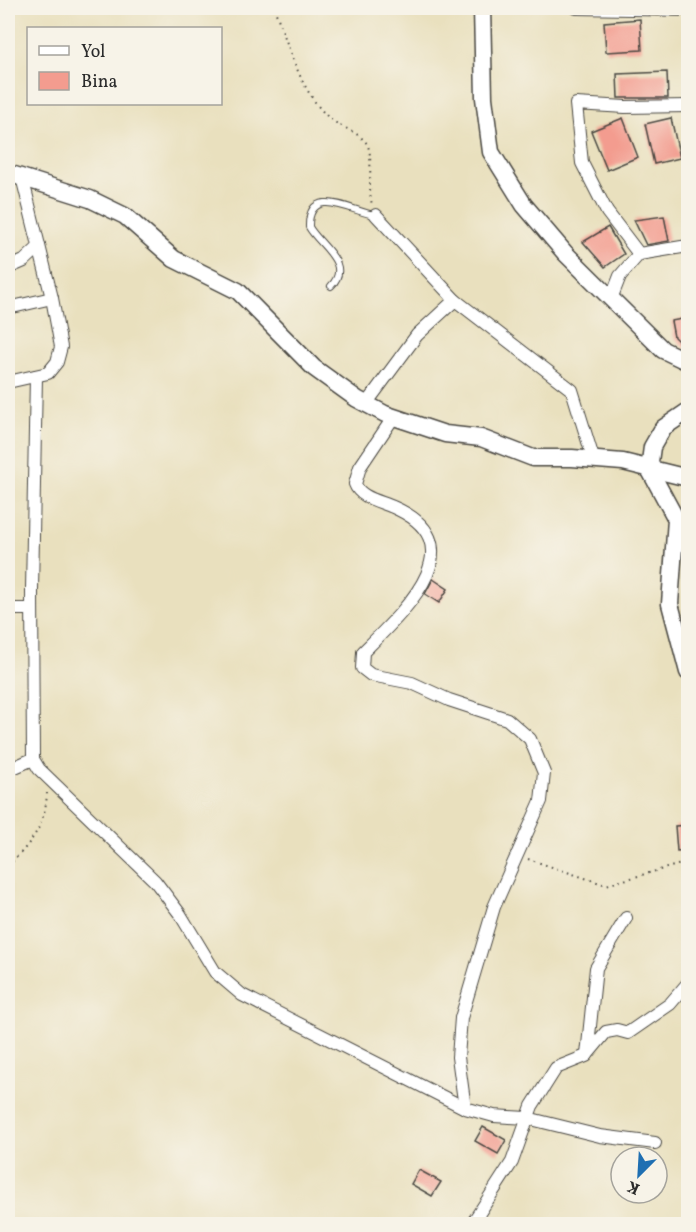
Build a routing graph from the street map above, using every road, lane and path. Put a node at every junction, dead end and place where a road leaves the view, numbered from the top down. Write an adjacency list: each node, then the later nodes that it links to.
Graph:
1 (274, 8): 8 (path)
2 (482, 8): 15 (main road)
3 (576, 8): 4 (street)
4 (586, 8): 5 (street)
5 (688, 10)
6 (688, 106): 11 (street)
7 (15, 175): 10 (street); 21 (main road)
8 (376, 215): 13 (lane); 16 (street)
9 (688, 246): 11 (street)
10 (39, 247): 12 (street); 14 (street)
11 (639, 254): 15 (street)
12 (8, 268)
13 (331, 286)
14 (52, 298): 17 (street); 19 (street)
15 (611, 299): 18 (main road)
16 (455, 300): 21 (street); 24 (street)
17 (8, 308)
18 (688, 362)
19 (36, 376): 20 (street); 29 (street)
20 (8, 382)
21 (366, 404): 23 (main road)
22 (688, 411): 25 (main road)
23 (393, 418): 24 (main road); 34 (street)
24 (594, 461): 25 (main road)
25 (649, 469): 26 (main road); 27 (main road)
26 (688, 478)
27 (682, 522): 30 (main road)
28 (8, 609): 29 (street)
29 (32, 609): 31 (street)
30 (688, 672)
31 (33, 759): 32 (street); 33 (street)
32 (8, 770)
33 (52, 782): 36 (path); 40 (street)
34 (516, 855): 35 (path); 40 (street)
35 (688, 862)
36 (8, 866)
37 (626, 918): 39 (street)
38 (688, 983): 39 (street)
39 (586, 1056): 41 (street)
40 (465, 1108): 41 (street)
41 (527, 1118): 42 (street); 43 (street)
42 (655, 1143)
43 (472, 1224)

